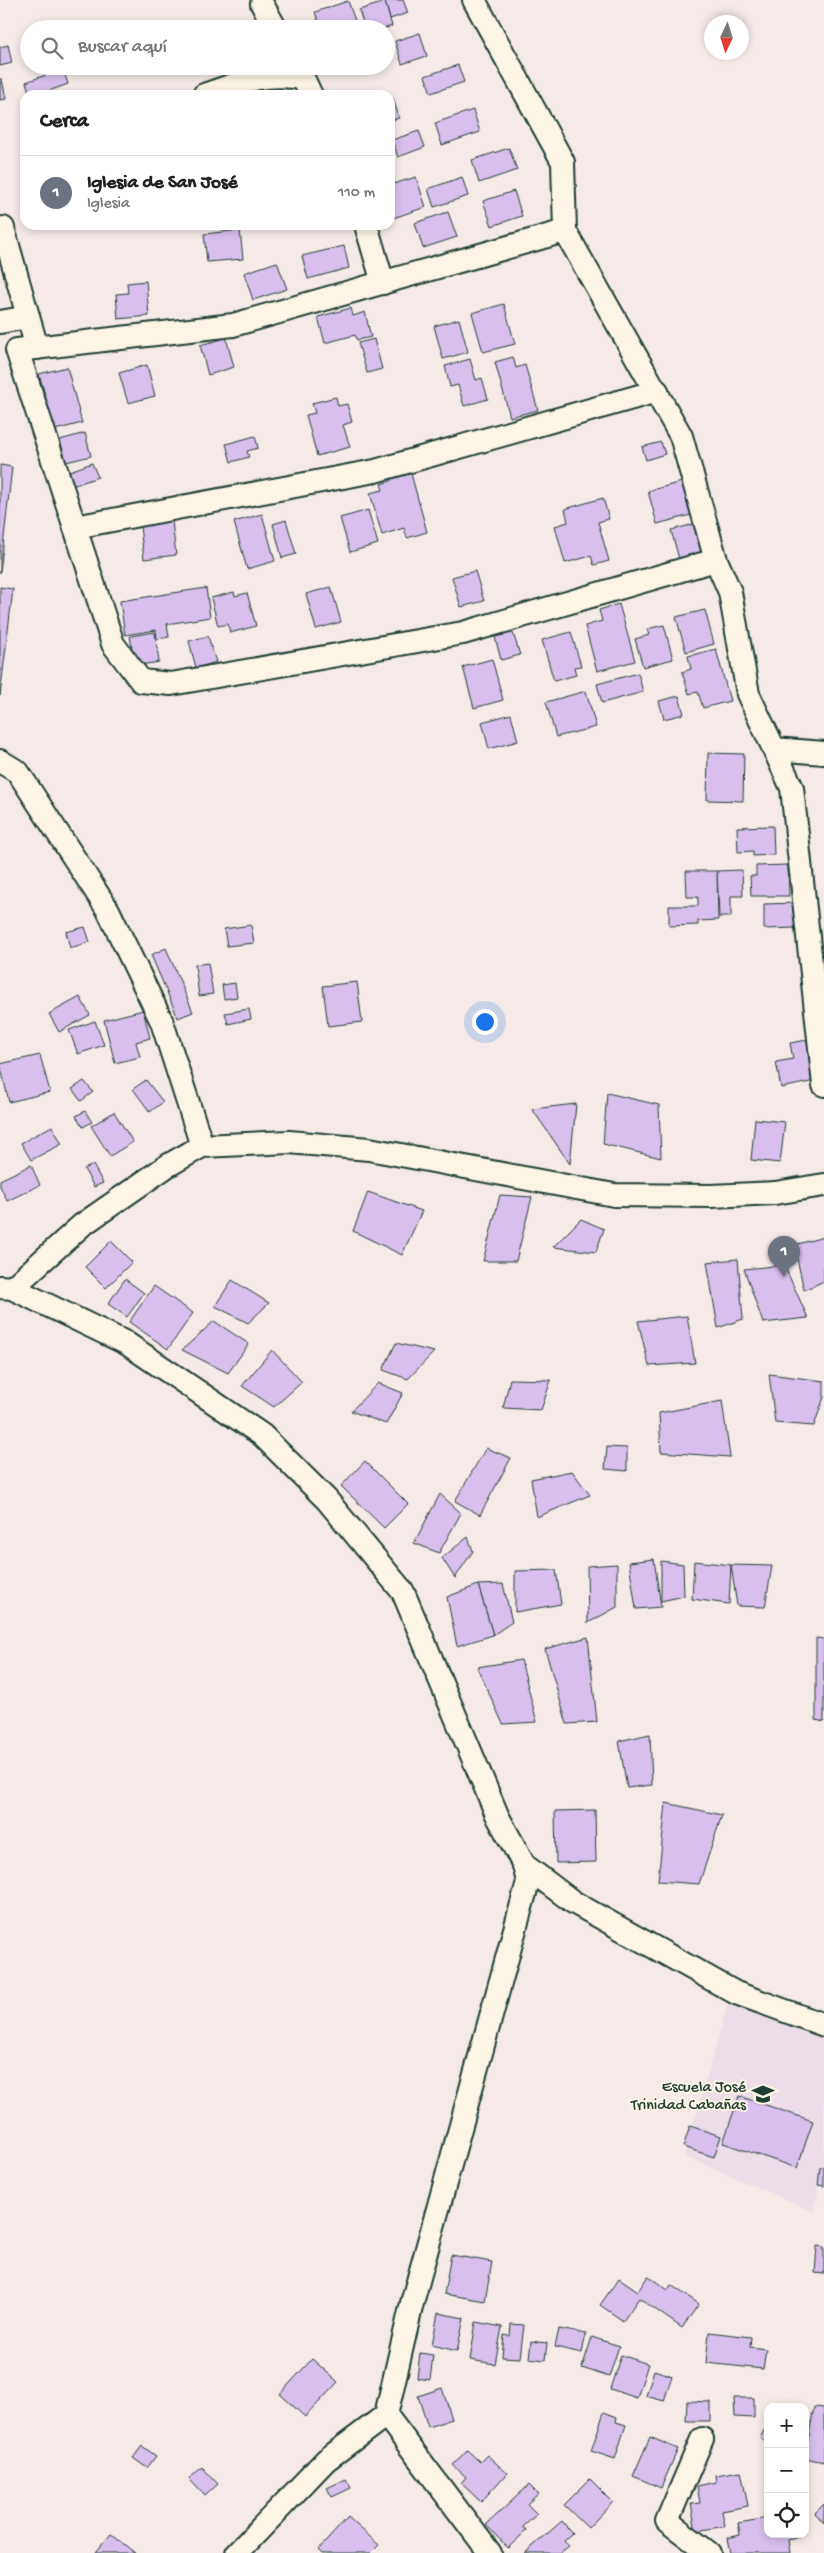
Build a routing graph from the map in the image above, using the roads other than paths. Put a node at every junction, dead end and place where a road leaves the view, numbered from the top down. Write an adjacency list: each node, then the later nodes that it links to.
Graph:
1 (474, 0): 10 (street)
2 (262, 4): 3 (street)
3 (271, 20)
4 (281, 75): 6 (street)
5 (281, 75): 7 (street)
6 (303, 80)
7 (219, 90)
8 (3, 228): 12 (street)
9 (367, 230): 11 (street)
10 (565, 231): 11 (street); 15 (street)
11 (383, 283): 14 (street)
12 (28, 317): 13 (street); 14 (street)
13 (0, 322)
14 (36, 348): 16 (street)
15 (657, 391): 16 (street); 17 (street)
16 (75, 527): 17 (street)
17 (716, 560): 18 (street)
18 (774, 749): 19 (street); 21 (street)
19 (824, 753)
20 (0, 761): 22 (street)
21 (824, 1085)
22 (202, 1146): 23 (street); 24 (street)
23 (824, 1185)
24 (6, 1287): 25 (street)
25 (524, 1865): 26 (street); 27 (street)
26 (824, 2025)
27 (386, 2415): 29 (street); 30 (street)
28 (702, 2439): 31 (street)
29 (237, 2553)
30 (490, 2553)
31 (709, 2553)

